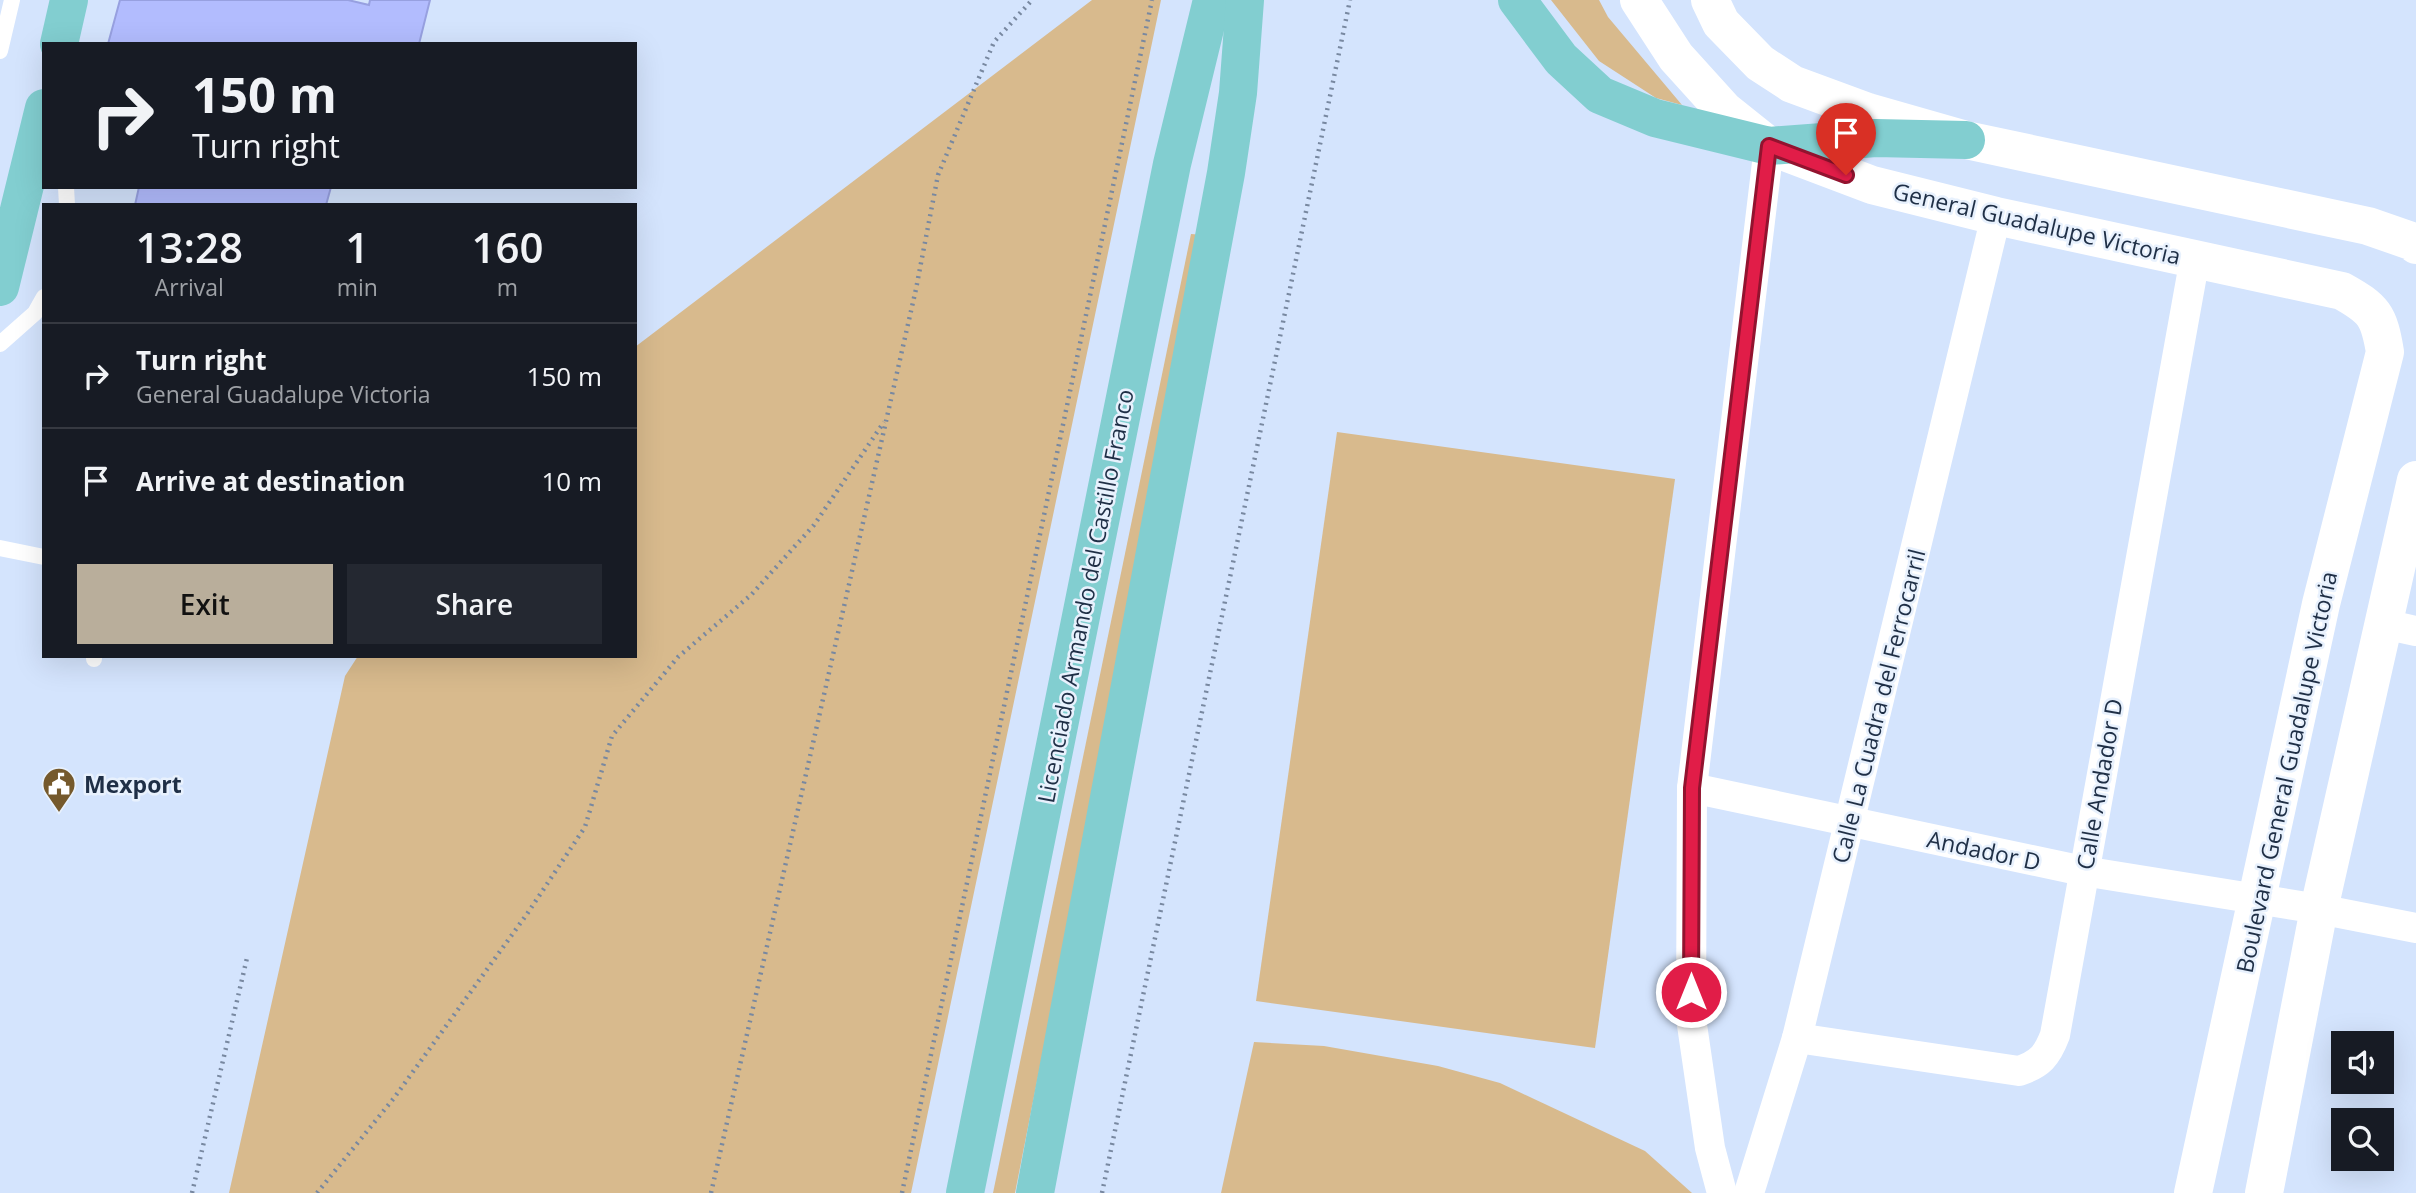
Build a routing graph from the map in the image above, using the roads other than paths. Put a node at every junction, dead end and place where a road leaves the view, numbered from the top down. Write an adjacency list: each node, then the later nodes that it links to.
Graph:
1 (12, 0): 9 (lane)
2 (69, 0): 8 (main road)
3 (1212, 0): 33 (main road, Licenciado Armando del Castillo Franco)
4 (1245, 0): 34 (main road)
5 (1517, 0): 12 (main road)
6 (1639, 0): 12 (main road, General Guadalupe Victoria)
7 (1722, 8): 11 (main road)
8 (59, 42)
9 (0, 51)
10 (41, 132): 13 (main road)
11 (1966, 140): 12 (main road); 15 (main road)
12 (1769, 146): 14 (main road, General Guadalupe Victoria); 25 (street)
13 (10, 212): 17 (main road)
14 (1996, 216): 16 (main road, General Guadalupe Victoria); 26 (street, Calle La Cuadra del Ferrocarril)
15 (2416, 246)
16 (2195, 258): 20 (main road, General Guadalupe Victoria); 27 (street, Calle Andador D)
17 (0, 287)
18 (42, 301): 19 (lane)
19 (0, 344)
20 (2385, 352): 28 (main road, Boulevard General Guadalupe Victoria)
21 (2416, 480): 24 (main road)
22 (0, 548): 23 (lane)
23 (42, 557)
24 (2400, 628): 29 (main road)
25 (1692, 788): 26 (street, Andador D); 35 (street)
26 (1851, 821): 27 (street, Andador D); 31 (street, Calle La Cuadra del Ferrocarril)
27 (2083, 871): 28 (street, Andador D); 31 (street, Calle Andador D)
28 (2258, 901): 29 (street, Andador D); 37 (main road, Boulevard General Guadalupe Victoria)
29 (2319, 909): 30 (street, Andador D); 32 (main road)
30 (2416, 928)
31 (1797, 1038): 36 (street, Calle La Cuadra del Ferrocarril)
32 (2268, 1192)
33 (965, 1193)
34 (1035, 1193)
35 (1722, 1193)
36 (1749, 1193)
37 (2193, 1193)

